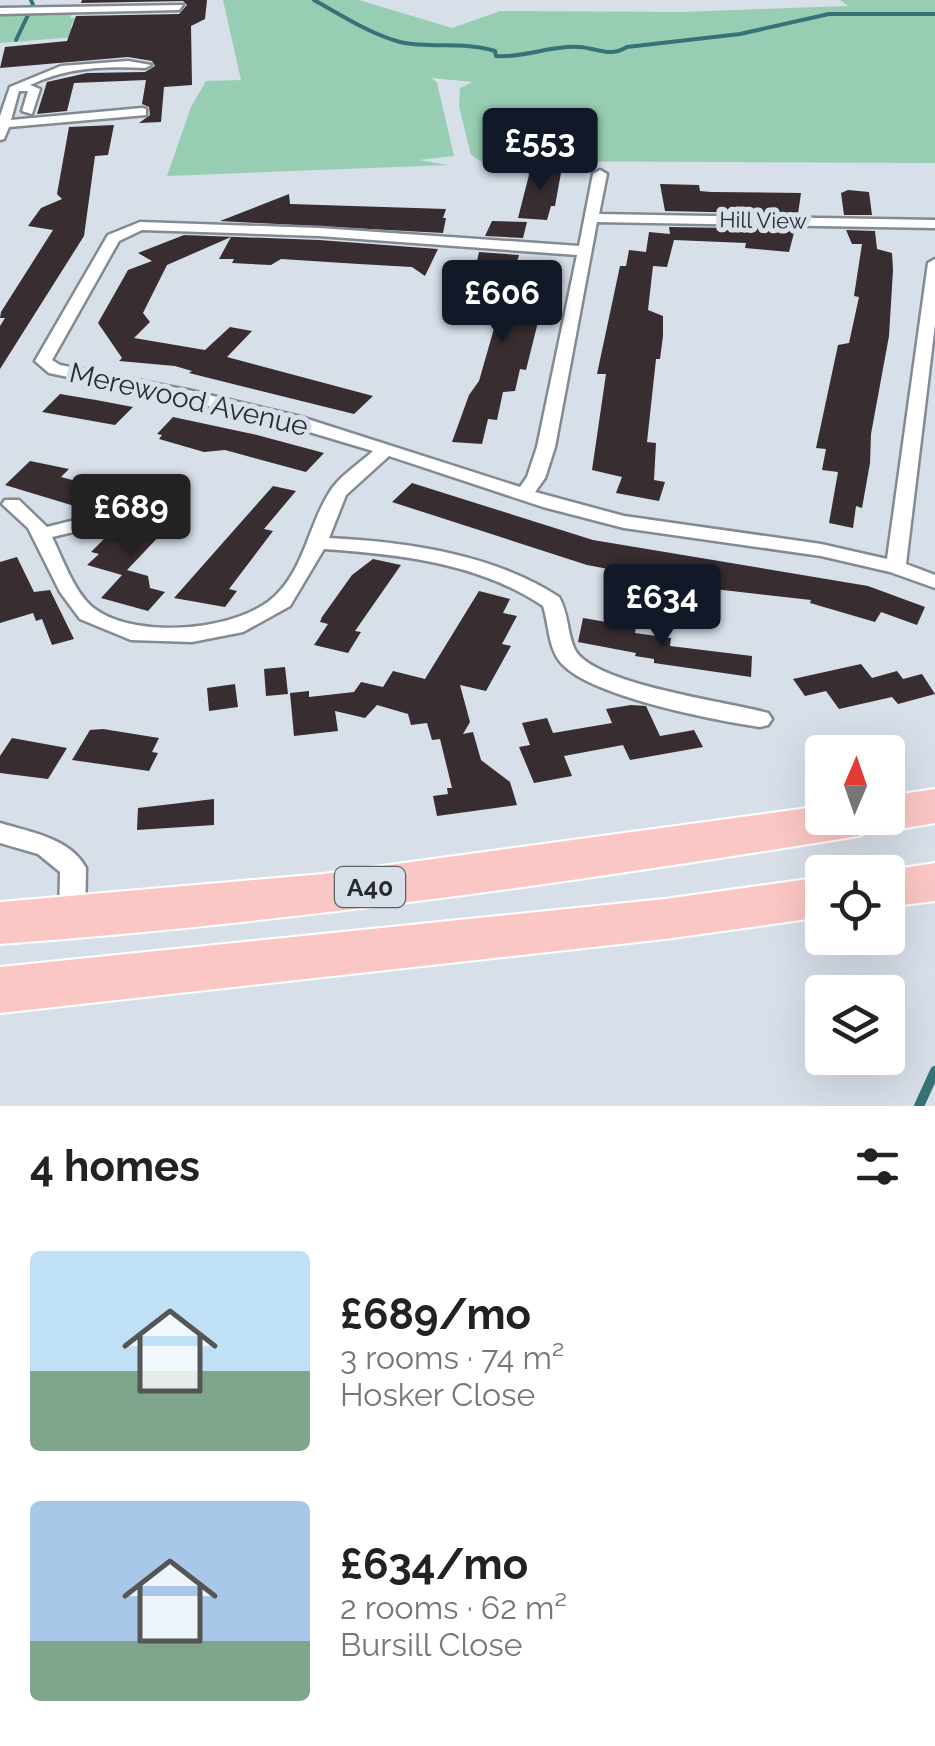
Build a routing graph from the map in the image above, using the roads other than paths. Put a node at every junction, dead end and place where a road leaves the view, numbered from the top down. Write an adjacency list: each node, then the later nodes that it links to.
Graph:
1 (179, 7): 3 (street)
2 (0, 11): 3 (street)
3 (83, 11): 4 (street)
4 (76, 24)
5 (146, 66): 6 (street)
6 (20, 86): 7 (street); 9 (street)
7 (28, 111)
8 (142, 112): 9 (street)
9 (1, 130)
10 (600, 174): 11 (street)
11 (592, 218): 12 (street, Hill View); 13 (street)
12 (935, 224)
13 (586, 251): 15 (street, Merewood Avenue); 16 (street)
14 (935, 263): 21 (street)
15 (386, 449): 16 (street, Merewood Avenue); 20 (street)
16 (526, 493): 21 (street, Merewood Avenue)
17 (12, 504): 19 (street)
18 (74, 526): 19 (street)
19 (41, 534): 20 (street)
20 (316, 544): 23 (street)
21 (896, 565): 22 (street, Merewood Avenue)
22 (935, 582)
23 (760, 720)
24 (935, 806): 25 (highway)
25 (905, 810)
26 (805, 826): 31 (highway, A40)
27 (0, 833): 31 (street)
28 (935, 882): 29 (highway)
29 (905, 886)
30 (805, 899): 33 (highway, A40)
31 (72, 919): 32 (highway, A40)
32 (0, 923)
33 (0, 990)

